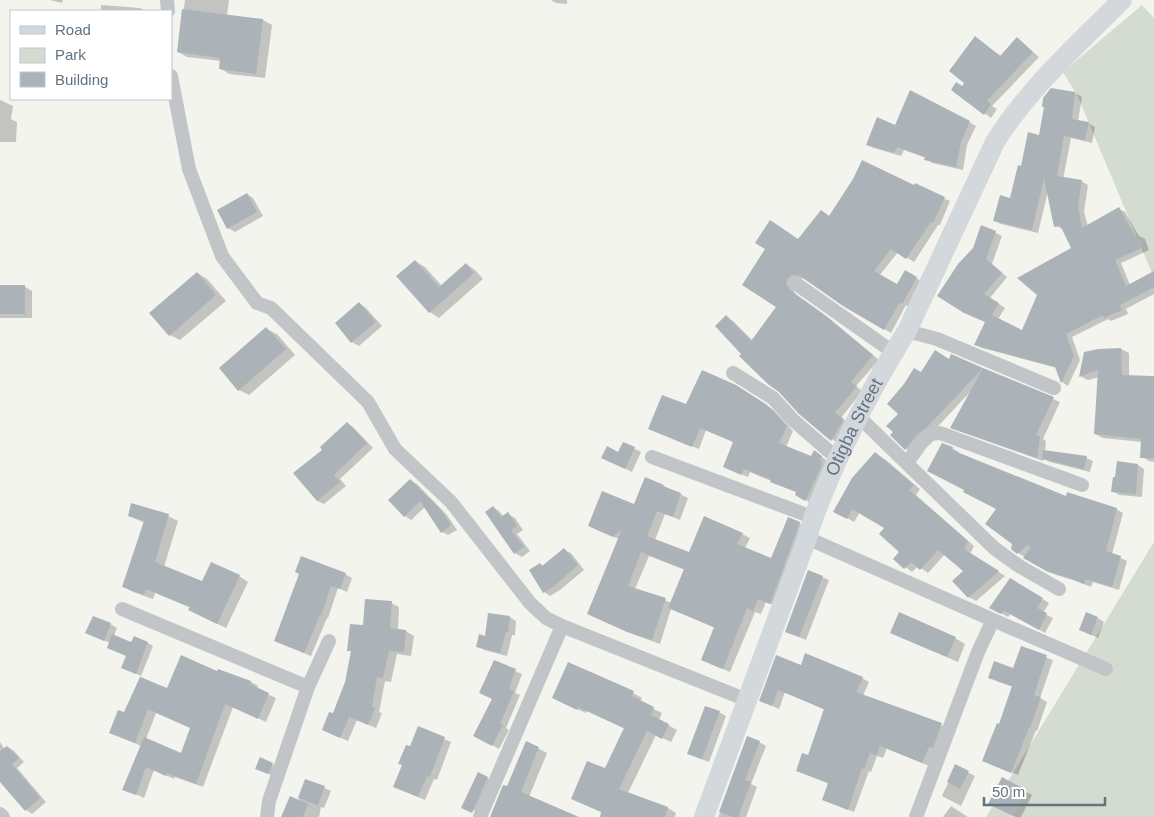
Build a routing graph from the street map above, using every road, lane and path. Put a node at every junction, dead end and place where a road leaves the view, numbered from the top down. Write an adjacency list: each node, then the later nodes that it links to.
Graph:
1 (1122, 0): 4 (street, Otigba Street)
2 (172, 81): 18 (street)
3 (795, 283): 5 (street)
4 (908, 330): 5 (street, Otigba Street); 7 (street)
5 (893, 352): 8 (street, Otigba Street)
6 (733, 373): 10 (street)
7 (1054, 388)
8 (858, 416): 10 (street, Otigba Street); 11 (street)
9 (652, 457): 13 (street)
10 (838, 459): 13 (street, Otigba Street)
11 (907, 464): 12 (street); 15 (street)
12 (1082, 485)
13 (812, 517): 14 (street, Otigba Street)
14 (807, 538): 17 (street); 22 (street, Otigba Street)
15 (1059, 589)
16 (122, 609): 21 (street)
17 (993, 620): 20 (street); 28 (street)
18 (562, 626): 22 (street); 26 (street)
19 (330, 641): 21 (street)
20 (1106, 669)
21 (308, 688): 25 (street)
22 (747, 700): 27 (street, Otigba Street)
23 (0, 814): 24 (street)
24 (3, 817)
25 (267, 817)
26 (480, 817)
27 (704, 817)
28 (916, 817)

